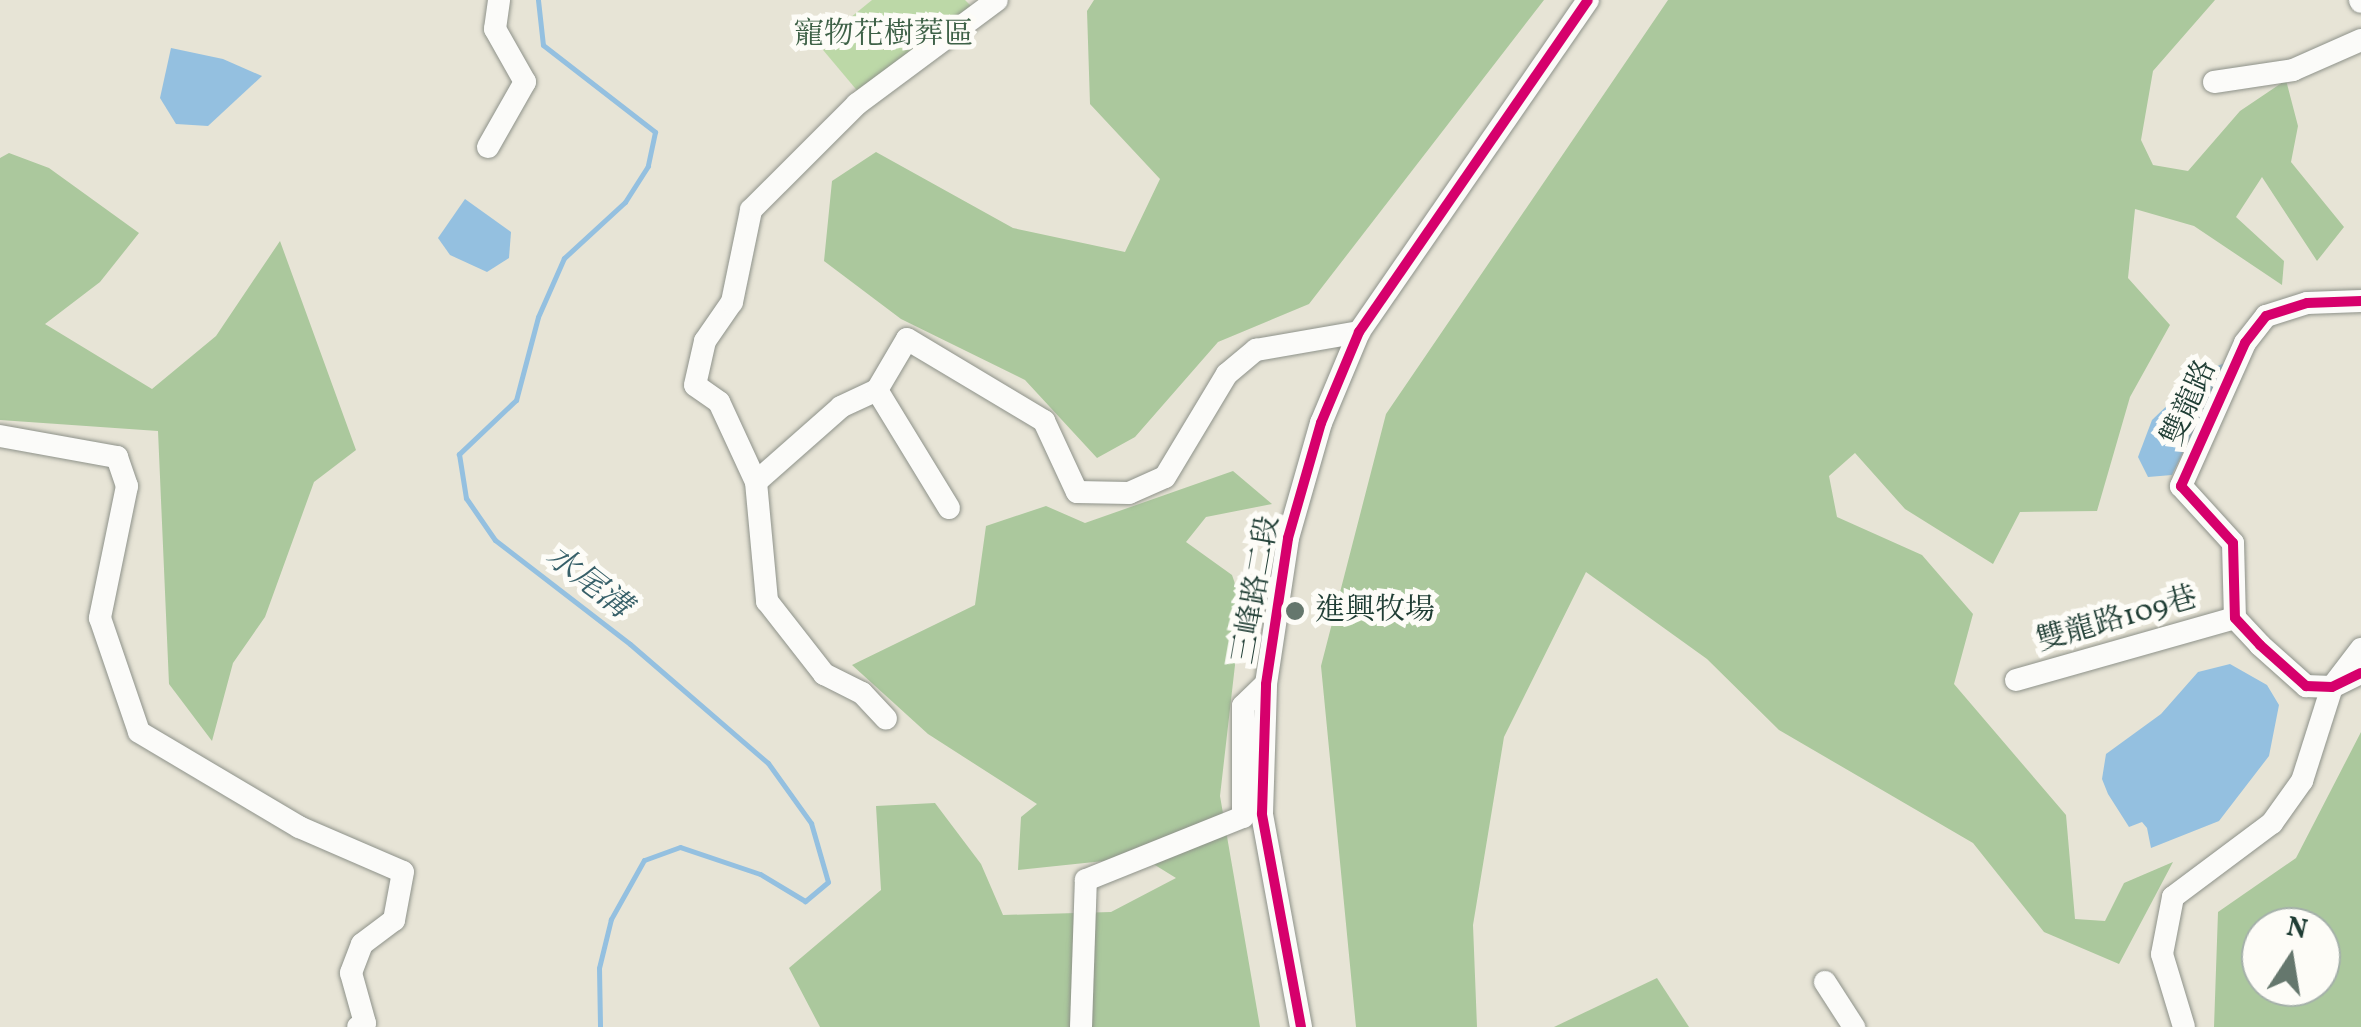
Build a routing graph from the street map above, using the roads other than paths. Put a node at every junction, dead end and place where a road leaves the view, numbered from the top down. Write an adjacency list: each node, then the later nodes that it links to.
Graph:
1 (499, 0): 6 (street)
2 (997, 0): 11 (street)
3 (1588, 0): 8 (street, 三峰路二段)
4 (2361, 40): 5 (street)
5 (2214, 82)
6 (488, 147)
7 (2361, 301): 13 (street, 雙龍路)
8 (1359, 332): 9 (street); 17 (street, 三峰路二段)
9 (878, 390): 11 (street); 12 (street)
10 (0, 436): 21 (street)
11 (756, 482): 19 (street)
12 (949, 508)
13 (2235, 618): 16 (street, 雙龍路109巷); 18 (street)
14 (2361, 649): 18 (street)
15 (2361, 673): 18 (street)
16 (2016, 680)
17 (1266, 684): 22 (street); 23 (street, 三峰路二段)
18 (2332, 687): 25 (street)
19 (886, 719)
20 (1825, 982): 24 (street)
21 (358, 1027)
22 (1081, 1027)
23 (1301, 1027)
24 (1854, 1027)
25 (2184, 1027)

